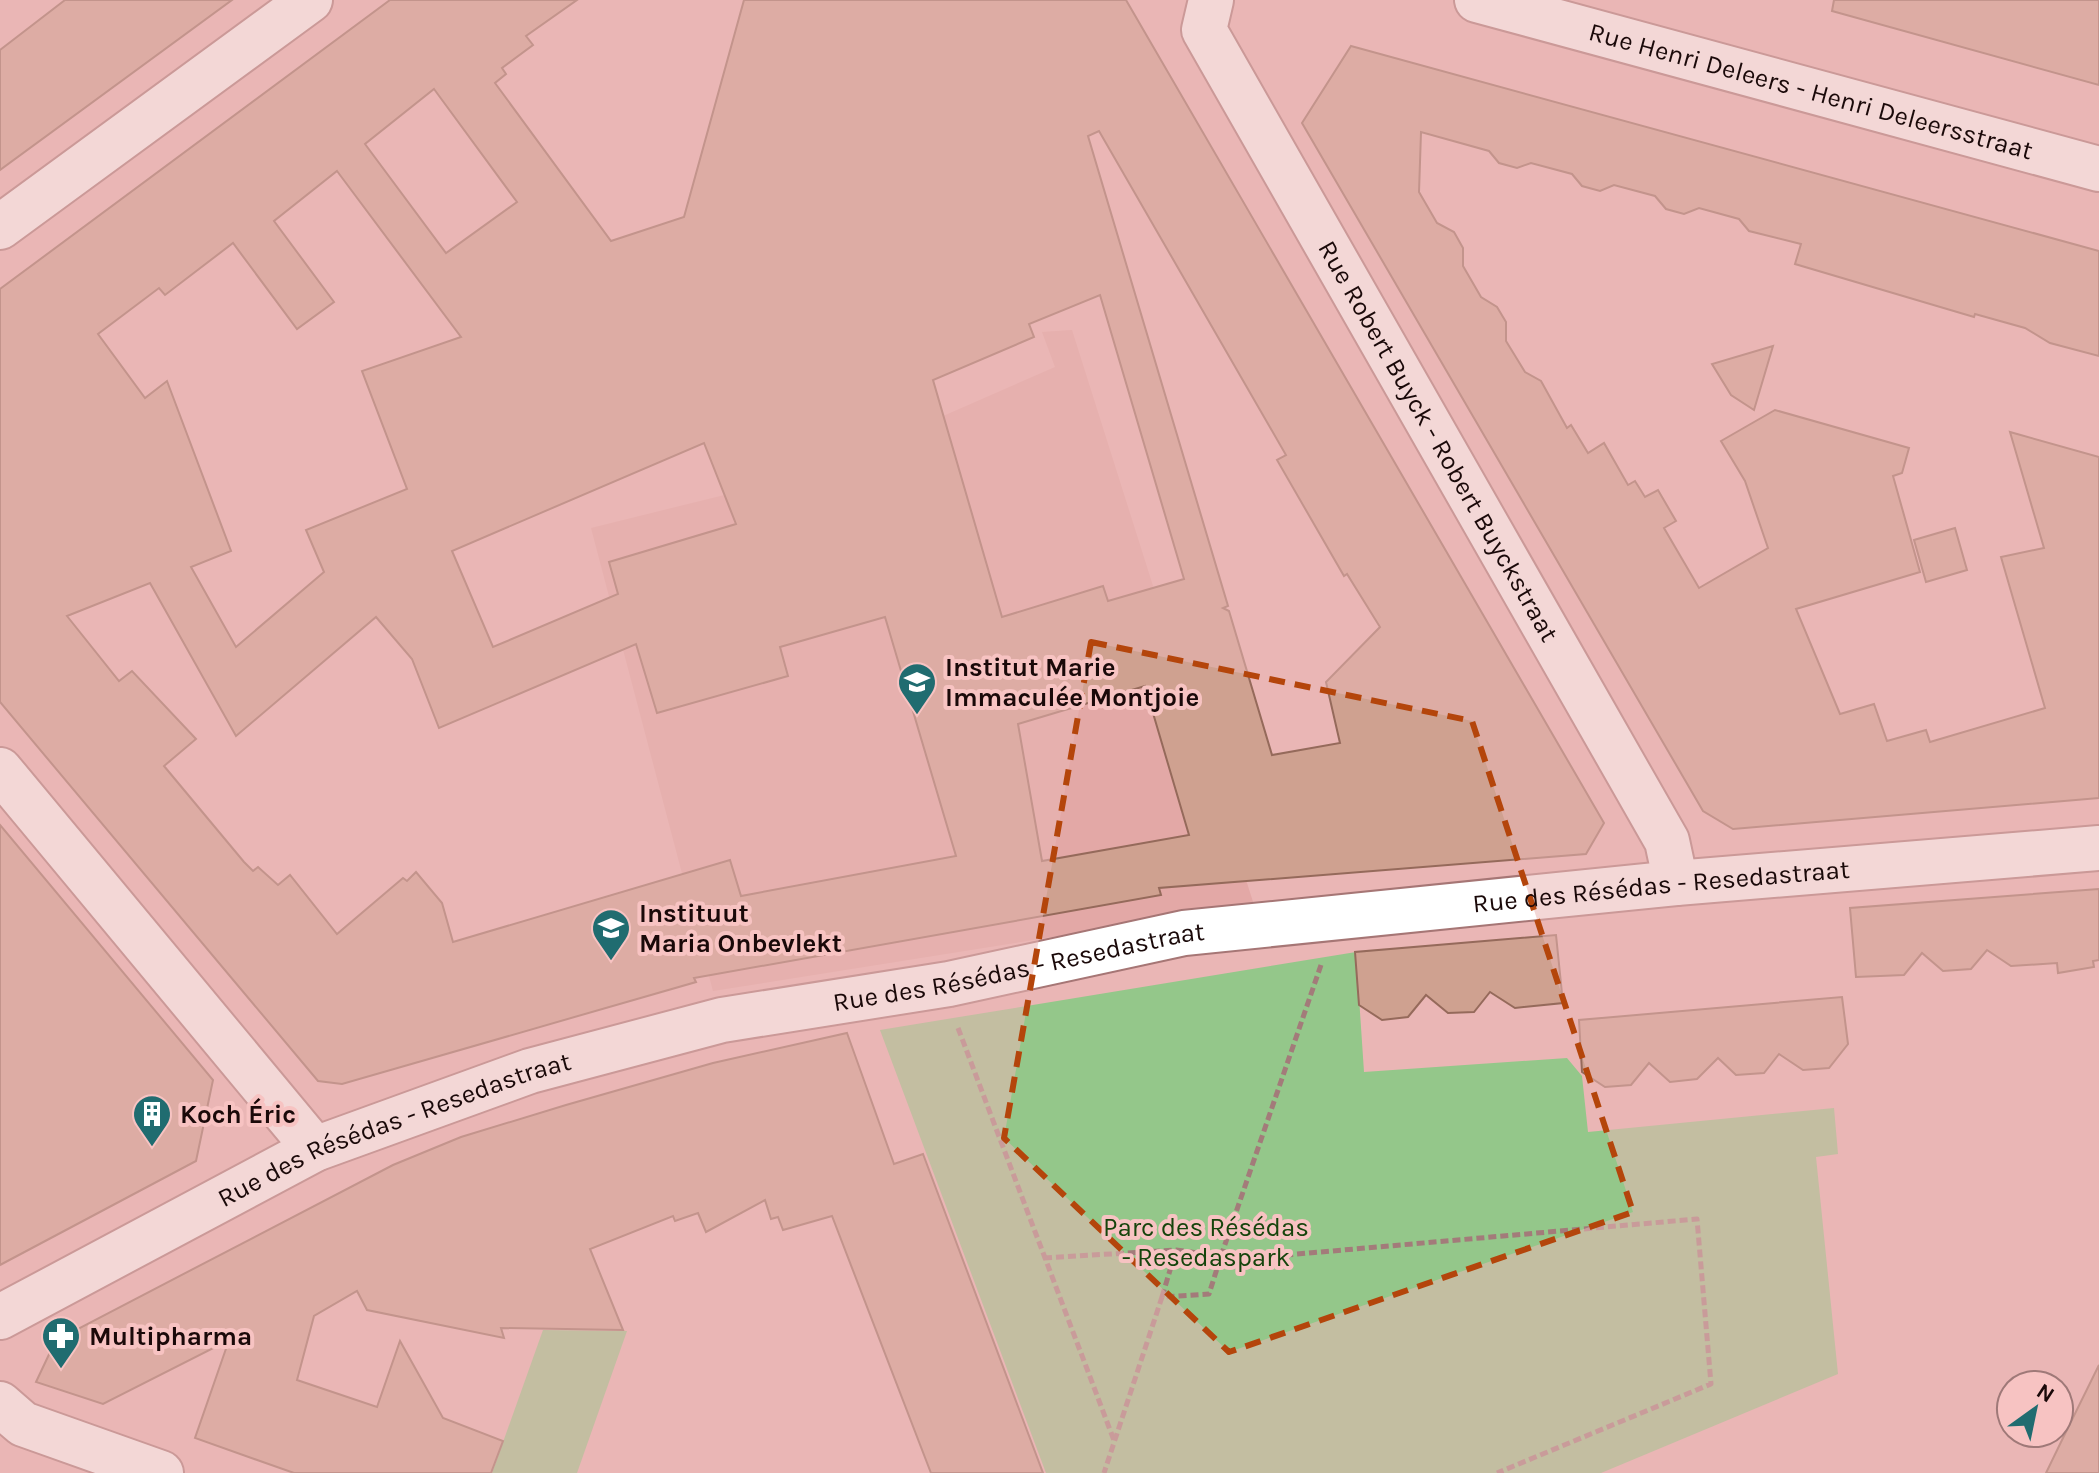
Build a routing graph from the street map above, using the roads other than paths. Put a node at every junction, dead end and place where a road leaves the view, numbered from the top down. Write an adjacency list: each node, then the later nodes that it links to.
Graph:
1 (310, 0): 5 (street)
2 (1211, 0): 8 (street, Rue Robert Buyck - Robert Buyckstraat)
3 (1477, 0): 4 (street, Rue Henri Deleers - Henri Deleersstraat)
4 (2099, 169)
5 (0, 227)
6 (0, 770): 9 (street)
7 (2099, 848): 8 (street, Rue des Résédas - Resedastraat)
8 (1676, 883): 9 (street, Rue des Résédas - Resedastraat)
9 (315, 1149): 10 (street, Rue des Résédas - Resedastraat)
10 (0, 1317)
11 (0, 1404): 12 (street)
12 (161, 1473)

